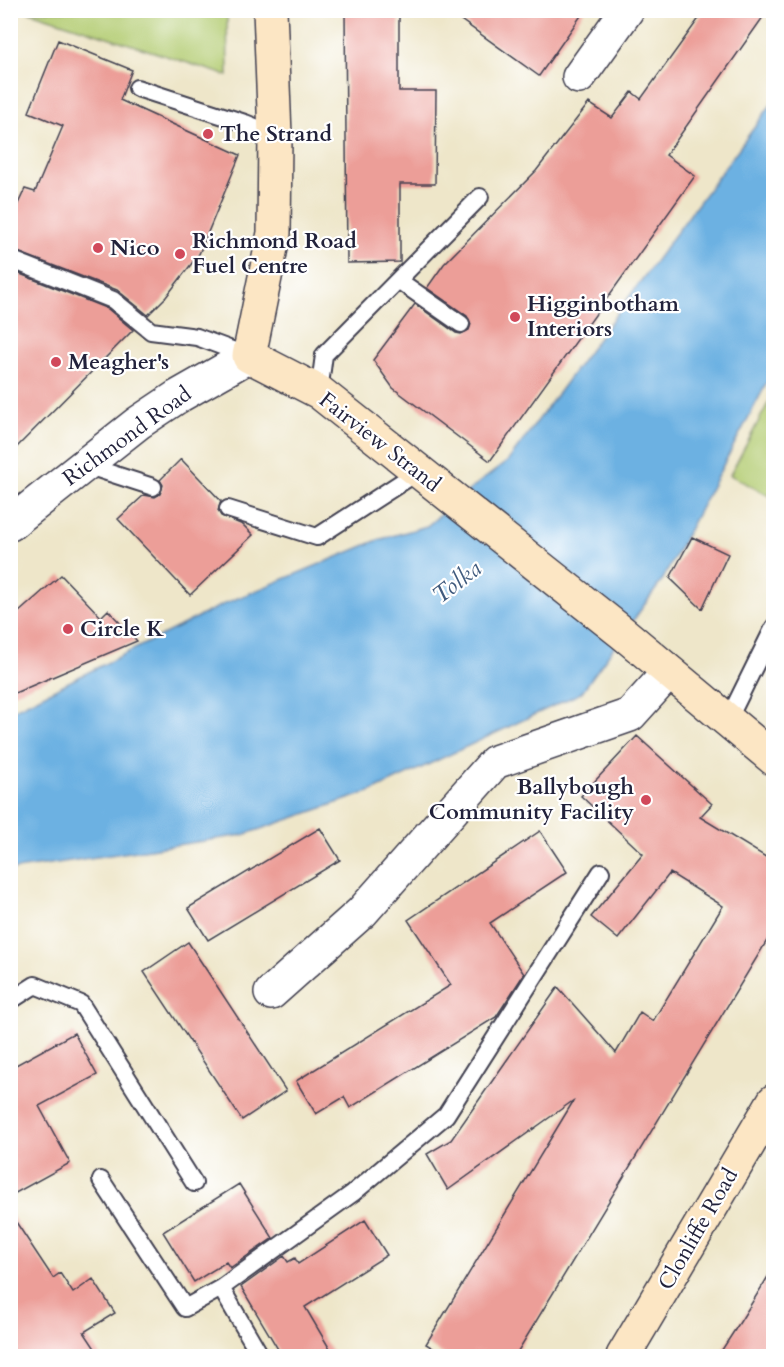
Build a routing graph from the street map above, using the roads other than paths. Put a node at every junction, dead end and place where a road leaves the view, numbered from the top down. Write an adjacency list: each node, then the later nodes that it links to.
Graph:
1 (270, 10): 5 (main road)
2 (627, 10): 3 (street)
3 (579, 77)
4 (137, 88): 5 (lane)
5 (275, 135): 10 (main road)
6 (480, 197): 8 (lane)
7 (10, 259): 10 (lane)
8 (398, 280): 9 (lane); 11 (lane)
9 (460, 324)
10 (249, 356): 11 (main road, Fairview Strand); 12 (street, Richmond Road)
11 (319, 392): 13 (main road, Fairview Strand)
12 (85, 465): 14 (lane); 16 (street, Richmond Road)
13 (431, 481): 15 (lane); 18 (main road, Fairview Strand)
14 (153, 487)
15 (228, 509)
16 (10, 524)
17 (774, 627): 19 (lane)
18 (669, 672): 19 (main road, Fairview Strand); 22 (street)
19 (728, 720): 20 (main road, Fairview Strand)
20 (774, 759)
21 (601, 872): 27 (lane)
22 (271, 993)
23 (10, 1000): 26 (lane)
24 (770, 1116): 29 (main road, Clonliffe Road)
25 (101, 1180): 27 (lane)
26 (194, 1183)
27 (221, 1288): 28 (lane)
28 (251, 1356)
29 (623, 1356)

